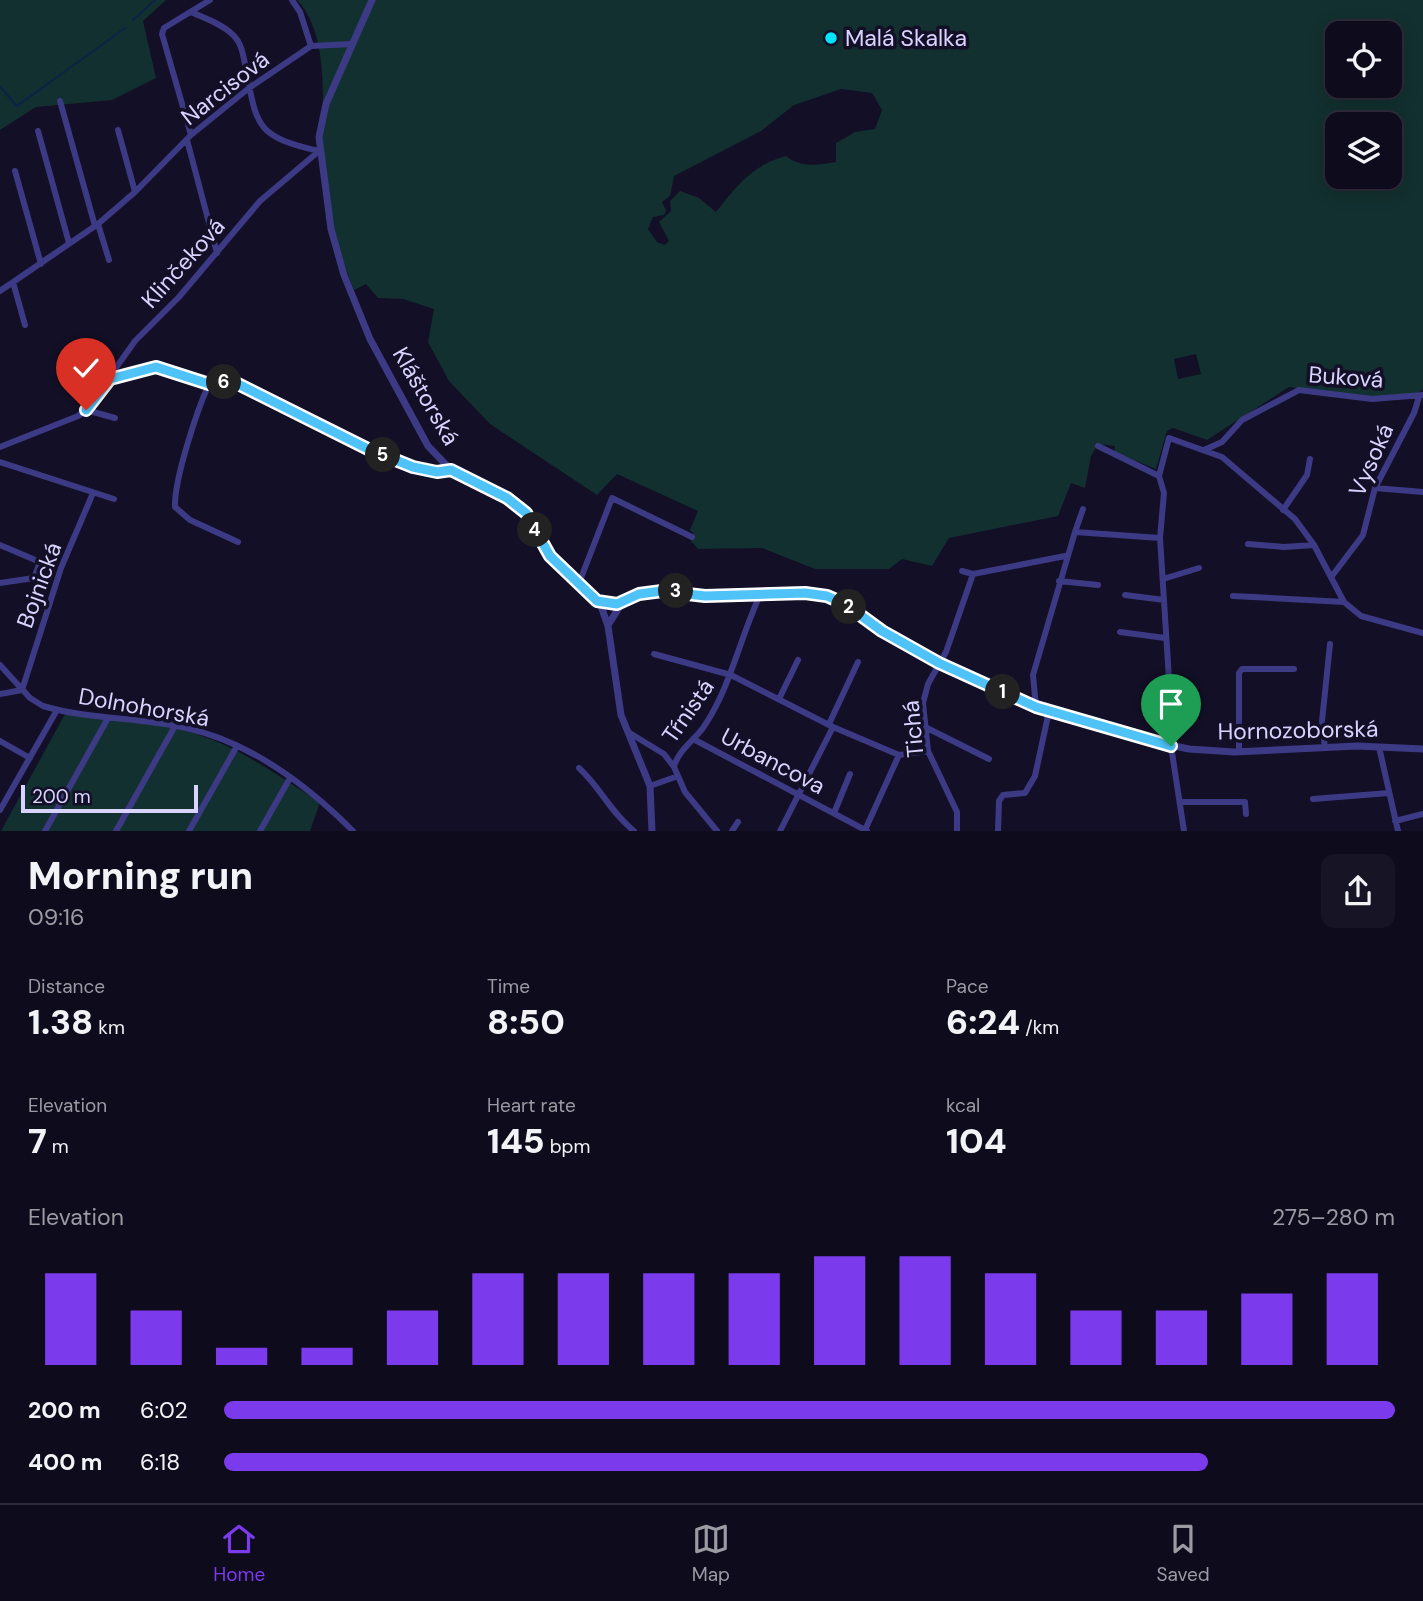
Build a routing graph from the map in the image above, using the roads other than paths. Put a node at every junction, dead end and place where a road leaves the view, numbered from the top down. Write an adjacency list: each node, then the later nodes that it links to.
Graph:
1 (210, 0): 4 (street)
2 (292, 0): 6 (street)
3 (372, 0): 5 (street, Kláštorská)
4 (191, 12): 7 (street); 11 (street)
5 (352, 44): 6 (street); 12 (street, Kláštorská)
6 (311, 46): 7 (street, Narcisová)
7 (249, 88): 11 (street, Narcisová); 12 (street)
8 (60, 101): 15 (street)
9 (117, 130): 14 (street)
10 (38, 131): 16 (street)
11 (189, 137): 14 (street, Narcisová); 17 (street)
12 (319, 151): 17 (street, Klinčeková); 33 (street, Kláštorská)
13 (15, 171): 19 (street)
14 (135, 192): 15 (street, Narcisová)
15 (96, 225): 16 (street, Narcisová); 18 (street)
16 (69, 243): 19 (street, Narcisová)
17 (218, 253): 23 (street, Klinčeková)
18 (108, 260)
19 (41, 264): 20 (street, Narcisová)
20 (13, 282): 21 (street, Narcisová); 22 (street)
21 (0, 291)
22 (25, 325)
23 (110, 379): 24 (street); 26 (street, Klinčeková)
24 (209, 384): 33 (street); 44 (street)
25 (1421, 396): 30 (street, Buková); 35 (street, Vysoká)
26 (86, 410): 27 (street); 29 (street, Klinčeková)
27 (115, 418)
28 (1098, 446): 34 (street)
29 (0, 447)
30 (1204, 450): 34 (street); 40 (street)
31 (1310, 459): 40 (street)
32 (0, 462): 37 (street)
33 (451, 470): 56 (street, Kláštorská)
34 (1159, 476): 43 (street)
35 (1375, 488): 36 (street); 52 (street, Vysoká)
36 (1423, 492)
37 (93, 493): 38 (street); 77 (street, Bojnická)
38 (114, 499)
39 (1083, 509): 41 (street)
40 (1283, 510): 47 (street)
41 (1075, 532): 43 (street); 48 (street)
42 (692, 537): 56 (street)
43 (1160, 538): 53 (street)
44 (238, 542)
45 (1248, 544): 47 (street)
46 (0, 545): 55 (street)
47 (1314, 545): 52 (street)
48 (1065, 556): 51 (street); 54 (street)
49 (1199, 568): 53 (street)
50 (961, 571): 51 (street)
51 (974, 574): 73 (street, Tichá)
52 (1332, 576): 64 (street)
53 (1163, 579): 61 (street)
54 (1059, 581): 57 (street); 80 (street)
55 (0, 583)
56 (579, 583): 62 (street, Kláštorská)
57 (1098, 585)
58 (760, 595): 63 (street, Hornozoborská); 73 (street, Hornozoborská); 76 (street, Tŕnistá)
59 (1125, 595): 61 (street)
60 (1233, 596): 64 (street)
61 (1164, 600): 68 (street)
62 (597, 601): 63 (street, Hornozoborská); 65 (street, Kláštorská)
63 (623, 602): 65 (street)
64 (1344, 602): 67 (street)
65 (608, 626): 87 (street, Kláštorská)
66 (1119, 632): 68 (street)
67 (1423, 633)
68 (1166, 638): 90 (street)
69 (1330, 644): 93 (street)
70 (654, 653): 76 (street, Tŕnistá)
71 (798, 660): 79 (street)
72 (858, 662): 85 (street)
73 (939, 663): 80 (street, Hornozoborská); 86 (street, Tichá)
74 (0, 665): 77 (street, Dolnohorská)
75 (1294, 669): 96 (street)
76 (732, 675): 79 (street); 88 (street, Tŕnistá)
77 (22, 690): 78 (street); 81 (street, Dolnohorská)
78 (0, 694)
79 (779, 699): 85 (street)
80 (1036, 707): 82 (street, Hornozoborská)
81 (57, 710): 83 (street, Dolnohorská); 98 (street)
82 (1049, 711): 90 (street, Hornozoborská); 128 (street)
83 (108, 718): 84 (street, Dolnohorská); 117 (street)
84 (175, 726): 91 (street, Dolnohorská); 118 (street)
85 (831, 726): 97 (street); 107 (street)
86 (927, 728): 95 (street, Tichá); 99 (street)
87 (626, 732): 100 (street); 105 (street, Kláštorská)
88 (695, 740): 100 (street, Tŕnistá); 107 (street, Urbancova)
89 (0, 741): 98 (street)
90 (1168, 745): 96 (street, Hornozoborská); 109 (street)
91 (237, 746): 104 (street, Dolnohorská); 119 (street)
92 (1379, 747): 93 (street, Hornozoborská); 94 (street, Hornozoborská); 106 (street)
93 (1325, 748): 96 (street, Hornozoborská)
94 (1423, 749)
95 (928, 751): 97 (street); 127 (street, Tichá)
96 (1238, 752)
97 (899, 755): 116 (street)
98 (30, 758): 110 (street)
99 (989, 759)
100 (674, 766): 103 (street)
101 (579, 768): 122 (street)
102 (850, 774): 111 (street, Urbancova)
103 (678, 776): 105 (street); 124 (street)
104 (290, 778): 120 (street); 121 (street, Dolnohorská)
105 (650, 786): 123 (street, Kláštorská)
106 (1389, 793): 108 (street); 114 (street)
107 (800, 795): 111 (street, Urbancova); 126 (street)
108 (1313, 799)
109 (1180, 802): 112 (street); 129 (street)
110 (0, 810)
111 (834, 813): 116 (street, Urbancova)
112 (1246, 814)
113 (1423, 814): 114 (street)
114 (1395, 821): 130 (street)
115 (738, 822): 125 (street)
116 (866, 830)
117 (45, 831)
118 (117, 831)
119 (189, 831)
120 (260, 831)
121 (353, 831)
122 (634, 831)
123 (652, 831)
124 (717, 831)
125 (732, 831)
126 (780, 831)
127 (957, 831)
128 (998, 831)
129 (1184, 831)
130 (1398, 831)

